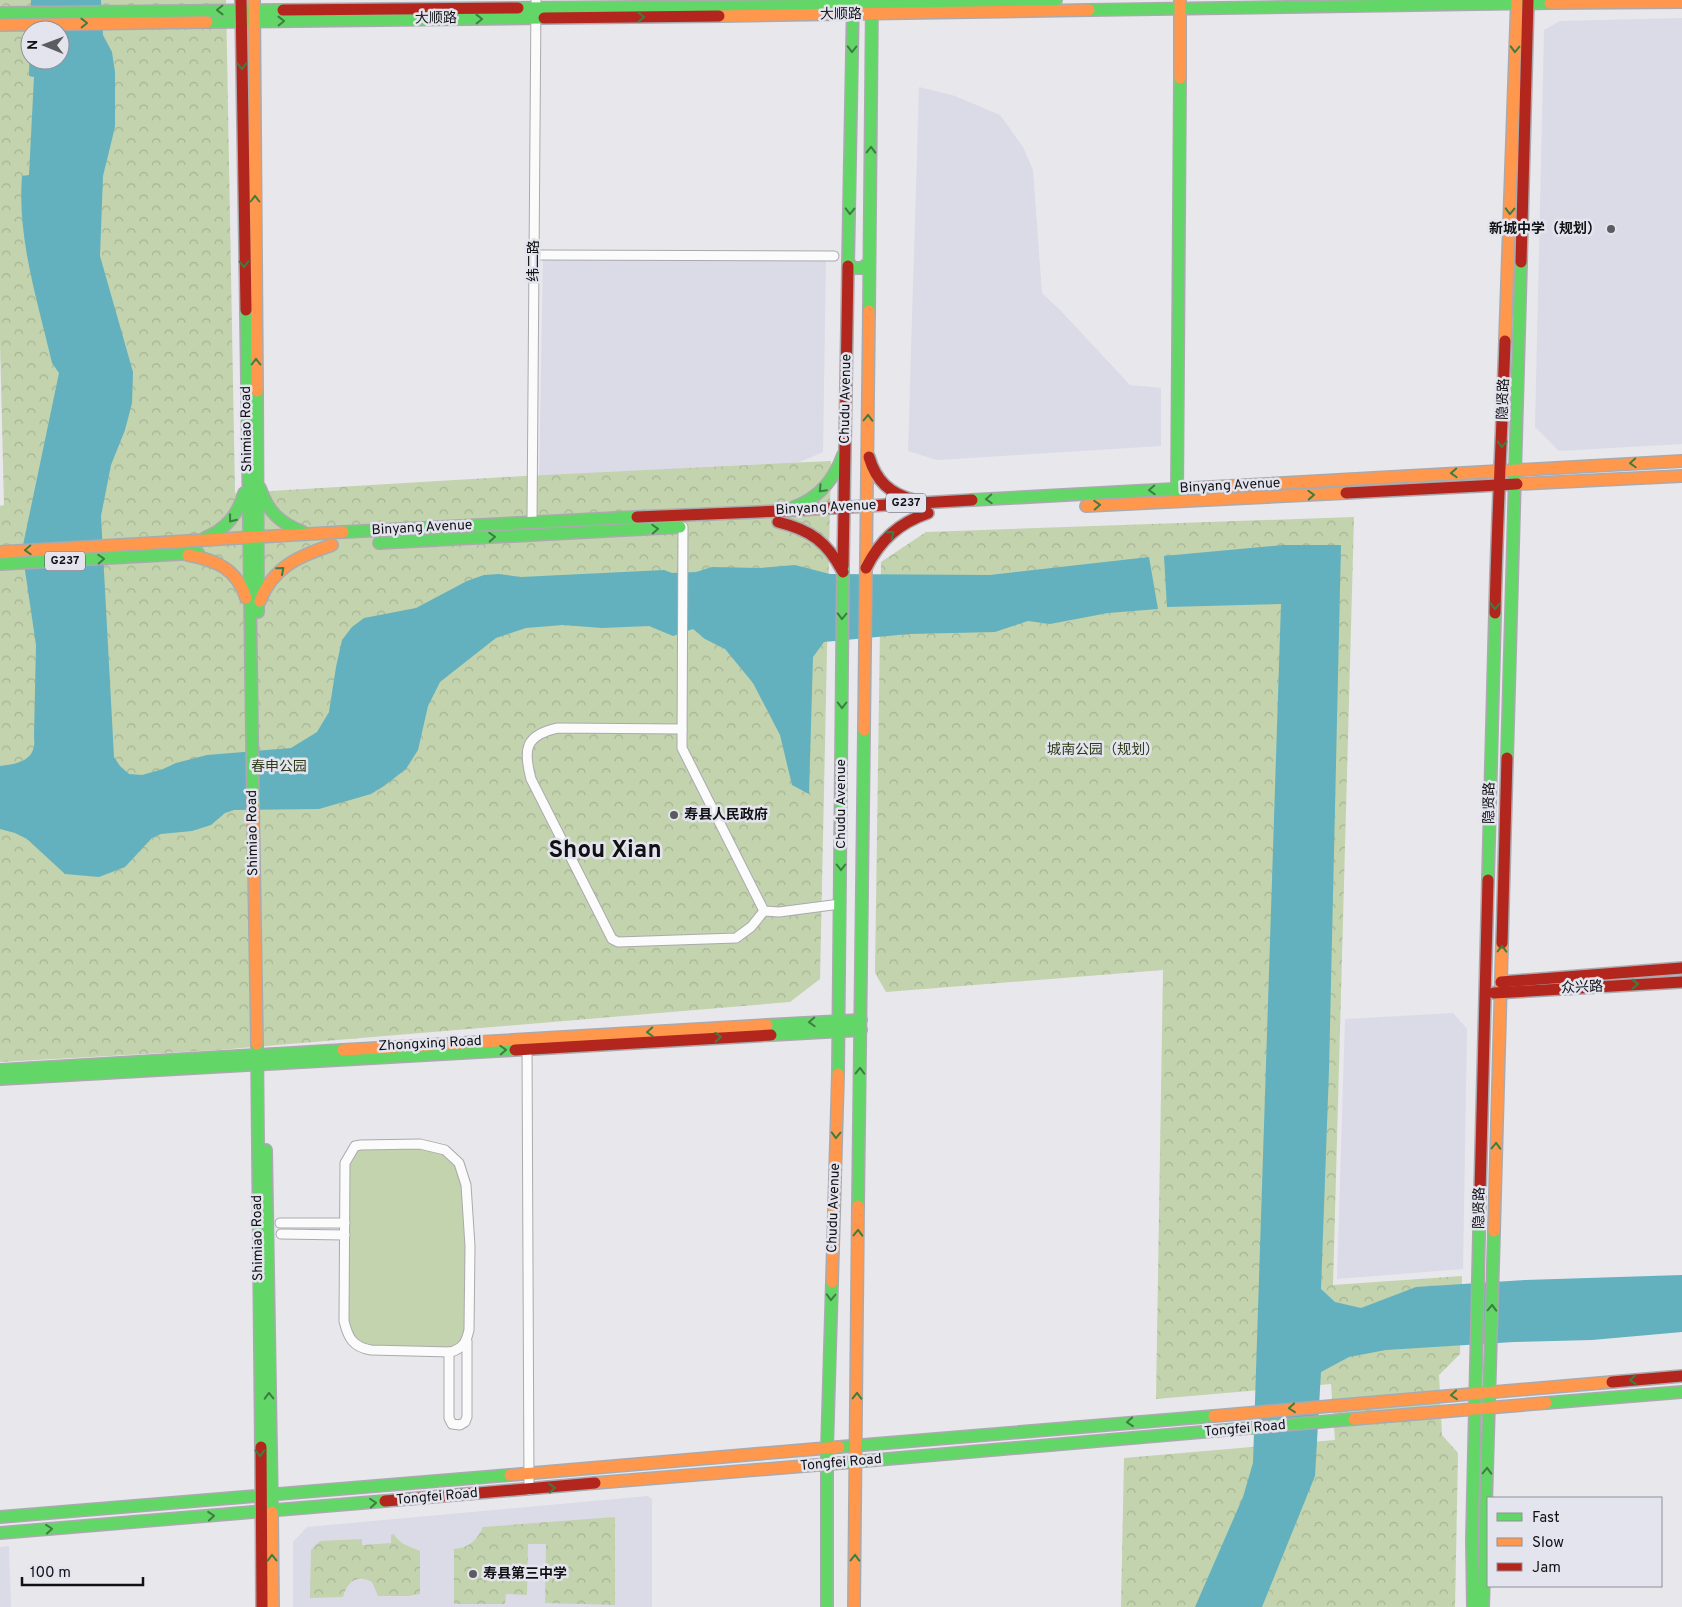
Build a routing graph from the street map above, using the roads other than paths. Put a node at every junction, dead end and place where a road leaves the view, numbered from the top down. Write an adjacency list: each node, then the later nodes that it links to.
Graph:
1 (1056, 0): 5 (main road)
2 (1522, 2): 3 (main road, 大顺路); 6 (main road, 大顺路); 22 (main road, 隐贤路, one-way to 22); 23 (main road, 隐贤路)
3 (1682, 2)
4 (853, 3): 5 (main road); 9 (main road); 15 (main road, Chudu Avenue, one-way to 15)
5 (872, 3): 16 (main road, Chudu Avenue, one-way to 5)
6 (1180, 4): 9 (main road, 大顺路, one-way to 6); 28 (main road)
7 (241, 5): 8 (main road); 10 (main road, one-way to 10); 11 (main road, Shimiao Road)
8 (254, 5): 9 (main road); 24 (main road, Shimiao Road, one-way to 8)
9 (536, 9): 11 (main road, 大顺路, one-way to 9); 36 (street, 纬二路)
10 (0, 12)
11 (241, 22): 12 (main road, 大顺路, one-way to 11); 24 (main road, Shimiao Road, one-way to 24)
12 (0, 25)
13 (538, 255): 14 (street)
14 (834, 256)
15 (849, 263): 16 (main road); 17 (main road, Chudu Avenue)
16 (869, 263): 18 (main road, Chudu Avenue)
17 (848, 320): 18 (main road); 20 (main road, Chudu Avenue)
18 (869, 320): 19 (main road, Chudu Avenue, one-way to 18)
19 (867, 446): 31 (main road); 33 (main road, Chudu Avenue)
20 (846, 448): 34 (main road, Chudu Avenue); 35 (main road, one-way to 35)
21 (1682, 461): 23 (main road, Binyang Avenue / G237, one-way to 23)
22 (1502, 470): 23 (main road, Binyang Avenue / G237); 27 (main road, 隐贤路); 28 (main road, Binyang Avenue / G237, one-way to 28)
23 (1514, 470): 26 (main road, 隐贤路)
24 (252, 474): 39 (main road); 40 (main road, one-way to 40); 42 (main road, Shimiao Road)
25 (1682, 476): 26 (main road, Binyang Avenue)
26 (1514, 485): 27 (main road, Binyang Avenue); 56 (main road, 隐贤路, one-way to 26)
27 (1500, 486): 29 (main road, Binyang Avenue, one-way to 27); 57 (main road, 隐贤路, one-way to 57)
28 (1177, 489): 29 (main road); 31 (main road, Binyang Avenue / G237, one-way to 31)
29 (1178, 501): 30 (main road, Binyang Avenue, one-way to 29)
30 (1072, 506)
31 (927, 508): 32 (main road, Binyang Avenue / G237); 33 (main road, Binyang Avenue / G237); 48 (main road, one-way to 31)
32 (1033, 508)
33 (867, 511): 34 (main road, Binyang Avenue / G237); 48 (main road, Chudu Avenue)
34 (845, 513): 35 (main road, Binyang Avenue / G237); 49 (main road, Chudu Avenue)
35 (779, 516): 36 (main road, Binyang Avenue / G237); 37 (main road, Binyang Avenue / G237); 49 (main road)
36 (532, 522): 39 (main road, Binyang Avenue / G237)
37 (740, 524)
38 (688, 527): 41 (main road, Binyang Avenue, one-way to 38); 51 (street)
39 (325, 534): 42 (main road, Binyang Avenue / G237)
40 (185, 542): 42 (main road, Binyang Avenue / G237); 45 (main road, Binyang Avenue / G237, one-way to 45)
41 (371, 543)
42 (252, 546): 50 (main road, Shimiao Road)
43 (294, 547): 50 (main road, one-way to 43)
44 (220, 551): 46 (main road, G237)
45 (0, 552)
46 (183, 554): 47 (main road, G237, one-way to 46); 50 (main road)
47 (0, 564)
48 (866, 570): 59 (main road, Chudu Avenue)
49 (843, 574): 52 (main road, Chudu Avenue, one-way to 52)
50 (253, 610): 61 (main road, Shimiao Road)
51 (682, 728): 53 (street); 53 (street)
52 (840, 904): 53 (street); 58 (main road, Chudu Avenue)
53 (764, 911)
54 (1682, 968): 56 (main road, 众兴路)
55 (1682, 982): 56 (main road, 众兴路, one-way to 55)
56 (1501, 987): 57 (main road, 众兴路); 71 (main road, 隐贤路, one-way to 56)
57 (1483, 993): 73 (main road, 隐贤路)
58 (839, 1021): 59 (main road, Zhongxing Road); 60 (main road, Zhongxing Road, one-way to 60); 77 (main road, Chudu Avenue, one-way to 77)
59 (861, 1025): 60 (main road, Zhongxing Road, one-way to 59); 76 (main road, Chudu Avenue, one-way to 59)
60 (527, 1044): 61 (main road, Zhongxing Road); 80 (street)
61 (262, 1060): 62 (main road, Zhongxing Road); 63 (main road, Zhongxing Road); 82 (main road, Shimiao Road)
62 (0, 1070)
63 (0, 1079)
64 (280, 1223): 65 (street)
65 (345, 1223): 67 (street); 68 (street)
66 (281, 1234): 67 (street)
67 (345, 1234): 69 (street)
68 (467, 1340): 69 (street); 69 (street)
69 (448, 1352)
70 (1682, 1376): 71 (main road, Tongfei Road, one-way to 71)
71 (1489, 1392): 73 (main road, Tongfei Road); 74 (main road, 隐贤路)
72 (1682, 1392): 74 (main road, Tongfei Road)
73 (1476, 1393): 75 (main road, 隐贤路); 76 (main road, Tongfei Road, one-way to 76)
74 (1488, 1408): 75 (main road, Tongfei Road); 91 (main road, 隐贤路, one-way to 74)
75 (1475, 1409): 78 (main road, Tongfei Road); 90 (main road, 隐贤路)
76 (856, 1446): 77 (main road, Tongfei Road); 78 (main road, Chudu Avenue)
77 (827, 1449): 79 (main road, Chudu Avenue); 80 (main road, Tongfei Road)
78 (856, 1462): 79 (main road, Tongfei Road); 89 (main road, Chudu Avenue, one-way to 78)
79 (827, 1464): 81 (main road, Tongfei Road, one-way to 79); 88 (main road, Chudu Avenue)
80 (528, 1475): 81 (street); 82 (main road, Tongfei Road)
81 (529, 1490): 83 (main road, Tongfei Road, one-way to 81)
82 (266, 1496): 83 (main road, Shimiao Road); 84 (main road, Tongfei Road)
83 (266, 1512): 85 (main road, Tongfei Road, one-way to 83); 86 (main road, Shimiao Road); 87 (main road, Shimiao Road, one-way to 83)
84 (0, 1517)
85 (0, 1533)
86 (262, 1607)
87 (273, 1607)
88 (827, 1607)
89 (854, 1607)
90 (1472, 1607)
91 (1483, 1607)

